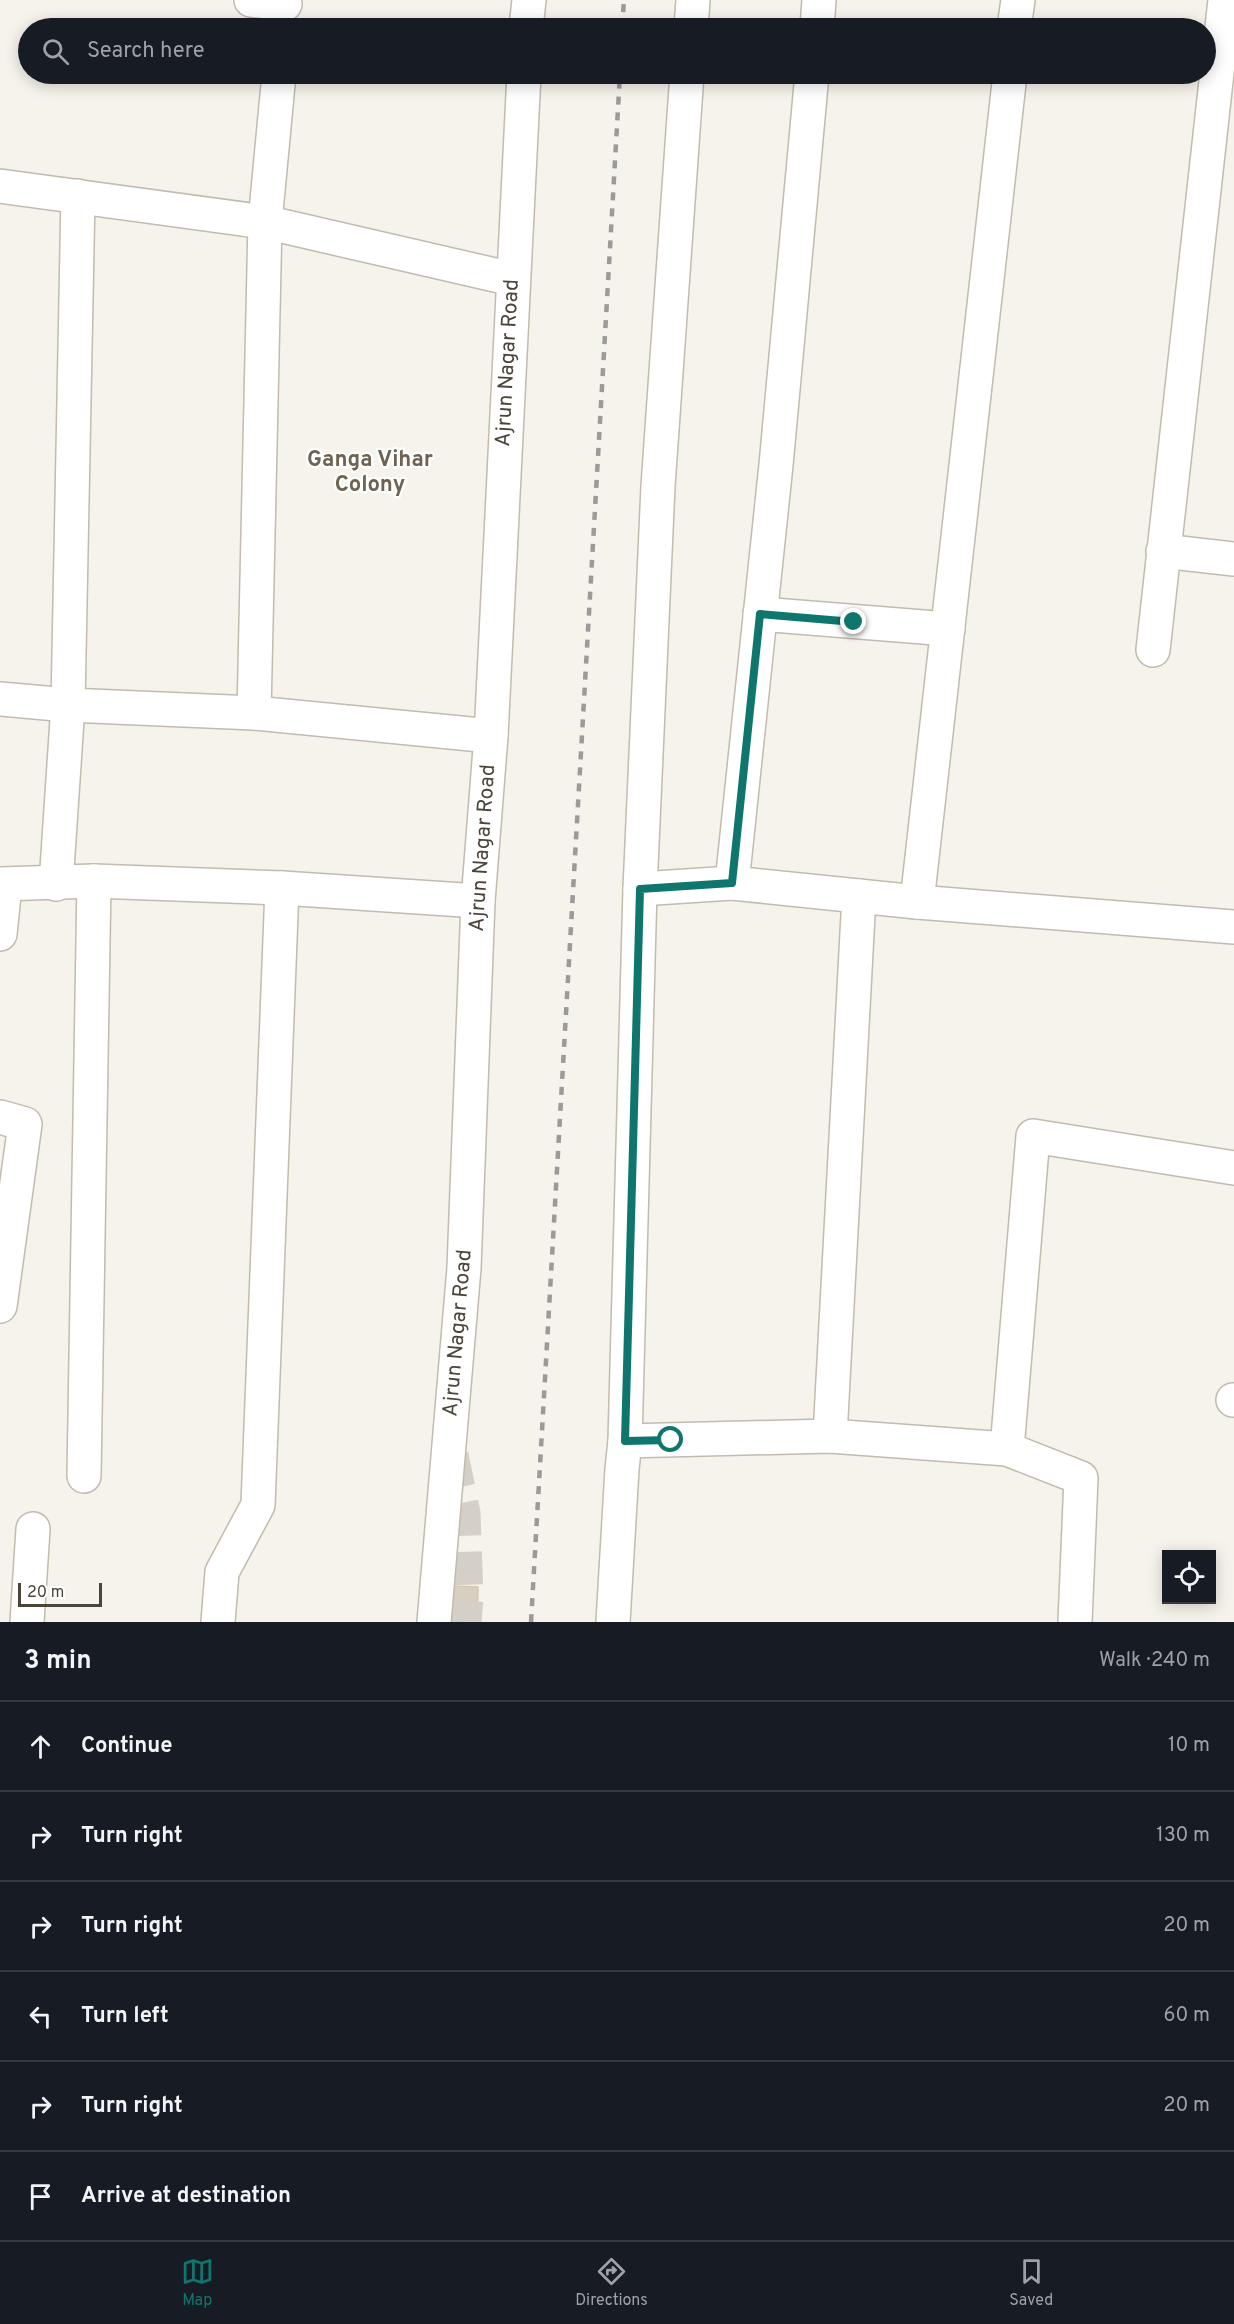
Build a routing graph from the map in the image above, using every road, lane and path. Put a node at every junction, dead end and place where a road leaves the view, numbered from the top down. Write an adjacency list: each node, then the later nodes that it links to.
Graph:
1 (251, 0): 7 (street)
2 (529, 0): 8 (street)
3 (693, 0): 9 (street)
4 (819, 0): 10 (street)
5 (1018, 0): 11 (street)
6 (1224, 0): 12 (street)
7 (284, 11)
8 (527, 18)
9 (692, 18)
10 (818, 18)
11 (1015, 18)
12 (1216, 38)
13 (1216, 72): 19 (street)
14 (278, 84): 22 (street)
15 (523, 84): 23 (street, Ajrun Nagar Road)
16 (686, 84): 38 (street)
17 (811, 84): 26 (street)
18 (1009, 84): 27 (street)
19 (1223, 97): 24 (street)
20 (0, 186): 21 (street)
21 (78, 196): 22 (street); 30 (street)
22 (265, 222): 23 (street); 31 (street)
23 (512, 279): 32 (street, Ajrun Nagar Road)
24 (1163, 551): 25 (street); 28 (street)
25 (1234, 559)
26 (760, 614): 27 (street); 34 (street)
27 (948, 629): 41 (street)
28 (1153, 650)
29 (0, 699): 30 (street)
30 (68, 705): 31 (street); 35 (street)
31 (254, 713): 32 (street)
32 (491, 736): 40 (street, Ajrun Nagar Road)
33 (94, 881): 35 (street); 37 (street); 50 (street)
34 (732, 883): 38 (street); 39 (street)
35 (56, 884): 36 (street)
36 (2, 885): 43 (street)
37 (282, 888): 40 (street); 53 (street)
38 (640, 889): 48 (street)
39 (859, 896): 41 (street); 47 (street)
40 (478, 901): 54 (street, Ajrun Nagar Road)
41 (918, 902): 42 (street)
42 (1234, 927)
43 (0, 934)
44 (12, 1120): 46 (street)
45 (1234, 1168): 49 (street)
46 (0, 1306)
47 (830, 1436): 48 (street); 49 (street)
48 (625, 1441): 55 (street)
49 (1007, 1449): 56 (street)
50 (84, 1476)
51 (33, 1529): 52 (street)
52 (27, 1622)
53 (218, 1622)
54 (434, 1622)
55 (613, 1622)
56 (1075, 1622)

